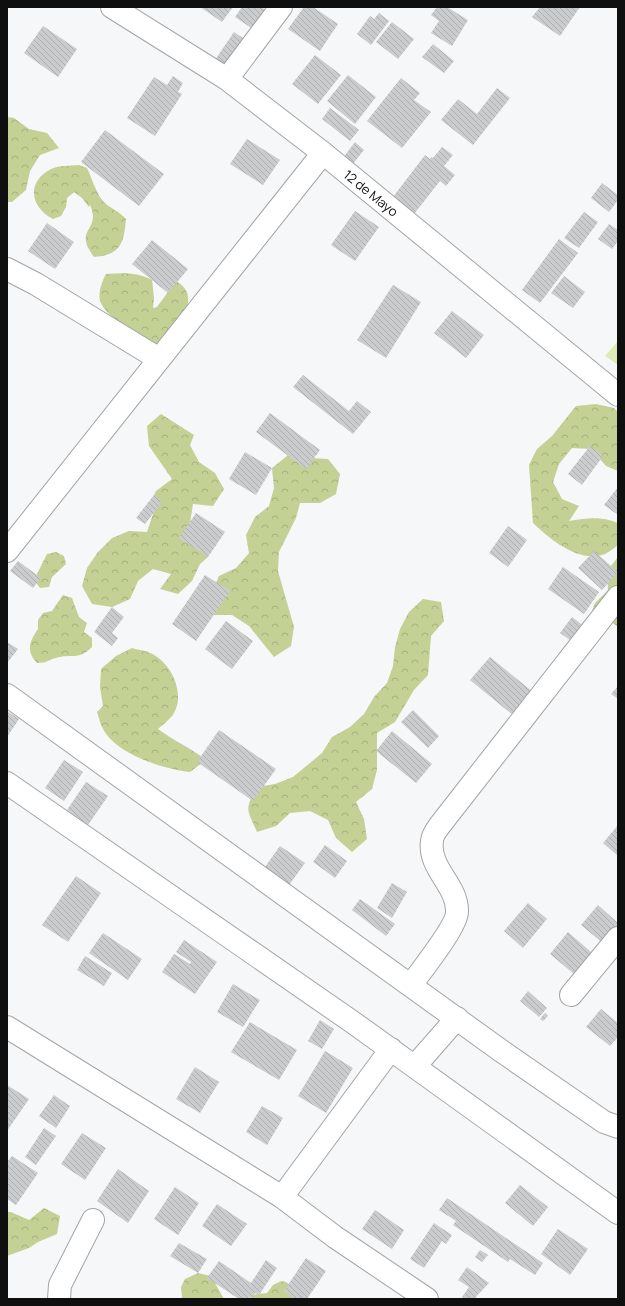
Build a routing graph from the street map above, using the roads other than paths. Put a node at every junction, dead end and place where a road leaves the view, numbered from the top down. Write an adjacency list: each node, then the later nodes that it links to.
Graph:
1 (112, 7): 3 (street, 12 de Mayo)
2 (281, 7): 3 (street)
3 (227, 79): 4 (street, 12 de Mayo)
4 (323, 153): 6 (street); 7 (street, 12 de Mayo)
5 (7, 269): 6 (street)
6 (159, 359): 8 (street)
7 (618, 395)
8 (7, 551)
9 (618, 598): 13 (street)
10 (7, 695): 13 (street)
11 (9, 791): 17 (street)
12 (618, 938): 14 (street)
13 (411, 985): 15 (street)
14 (571, 995)
15 (457, 1018): 18 (street); 19 (street)
16 (7, 1026): 20 (street)
17 (391, 1049): 18 (street); 20 (street)
18 (415, 1066): 21 (street)
19 (618, 1127)
20 (282, 1197): 24 (street)
21 (618, 1213)
22 (93, 1220): 23 (street)
23 (59, 1299)
24 (427, 1299)

